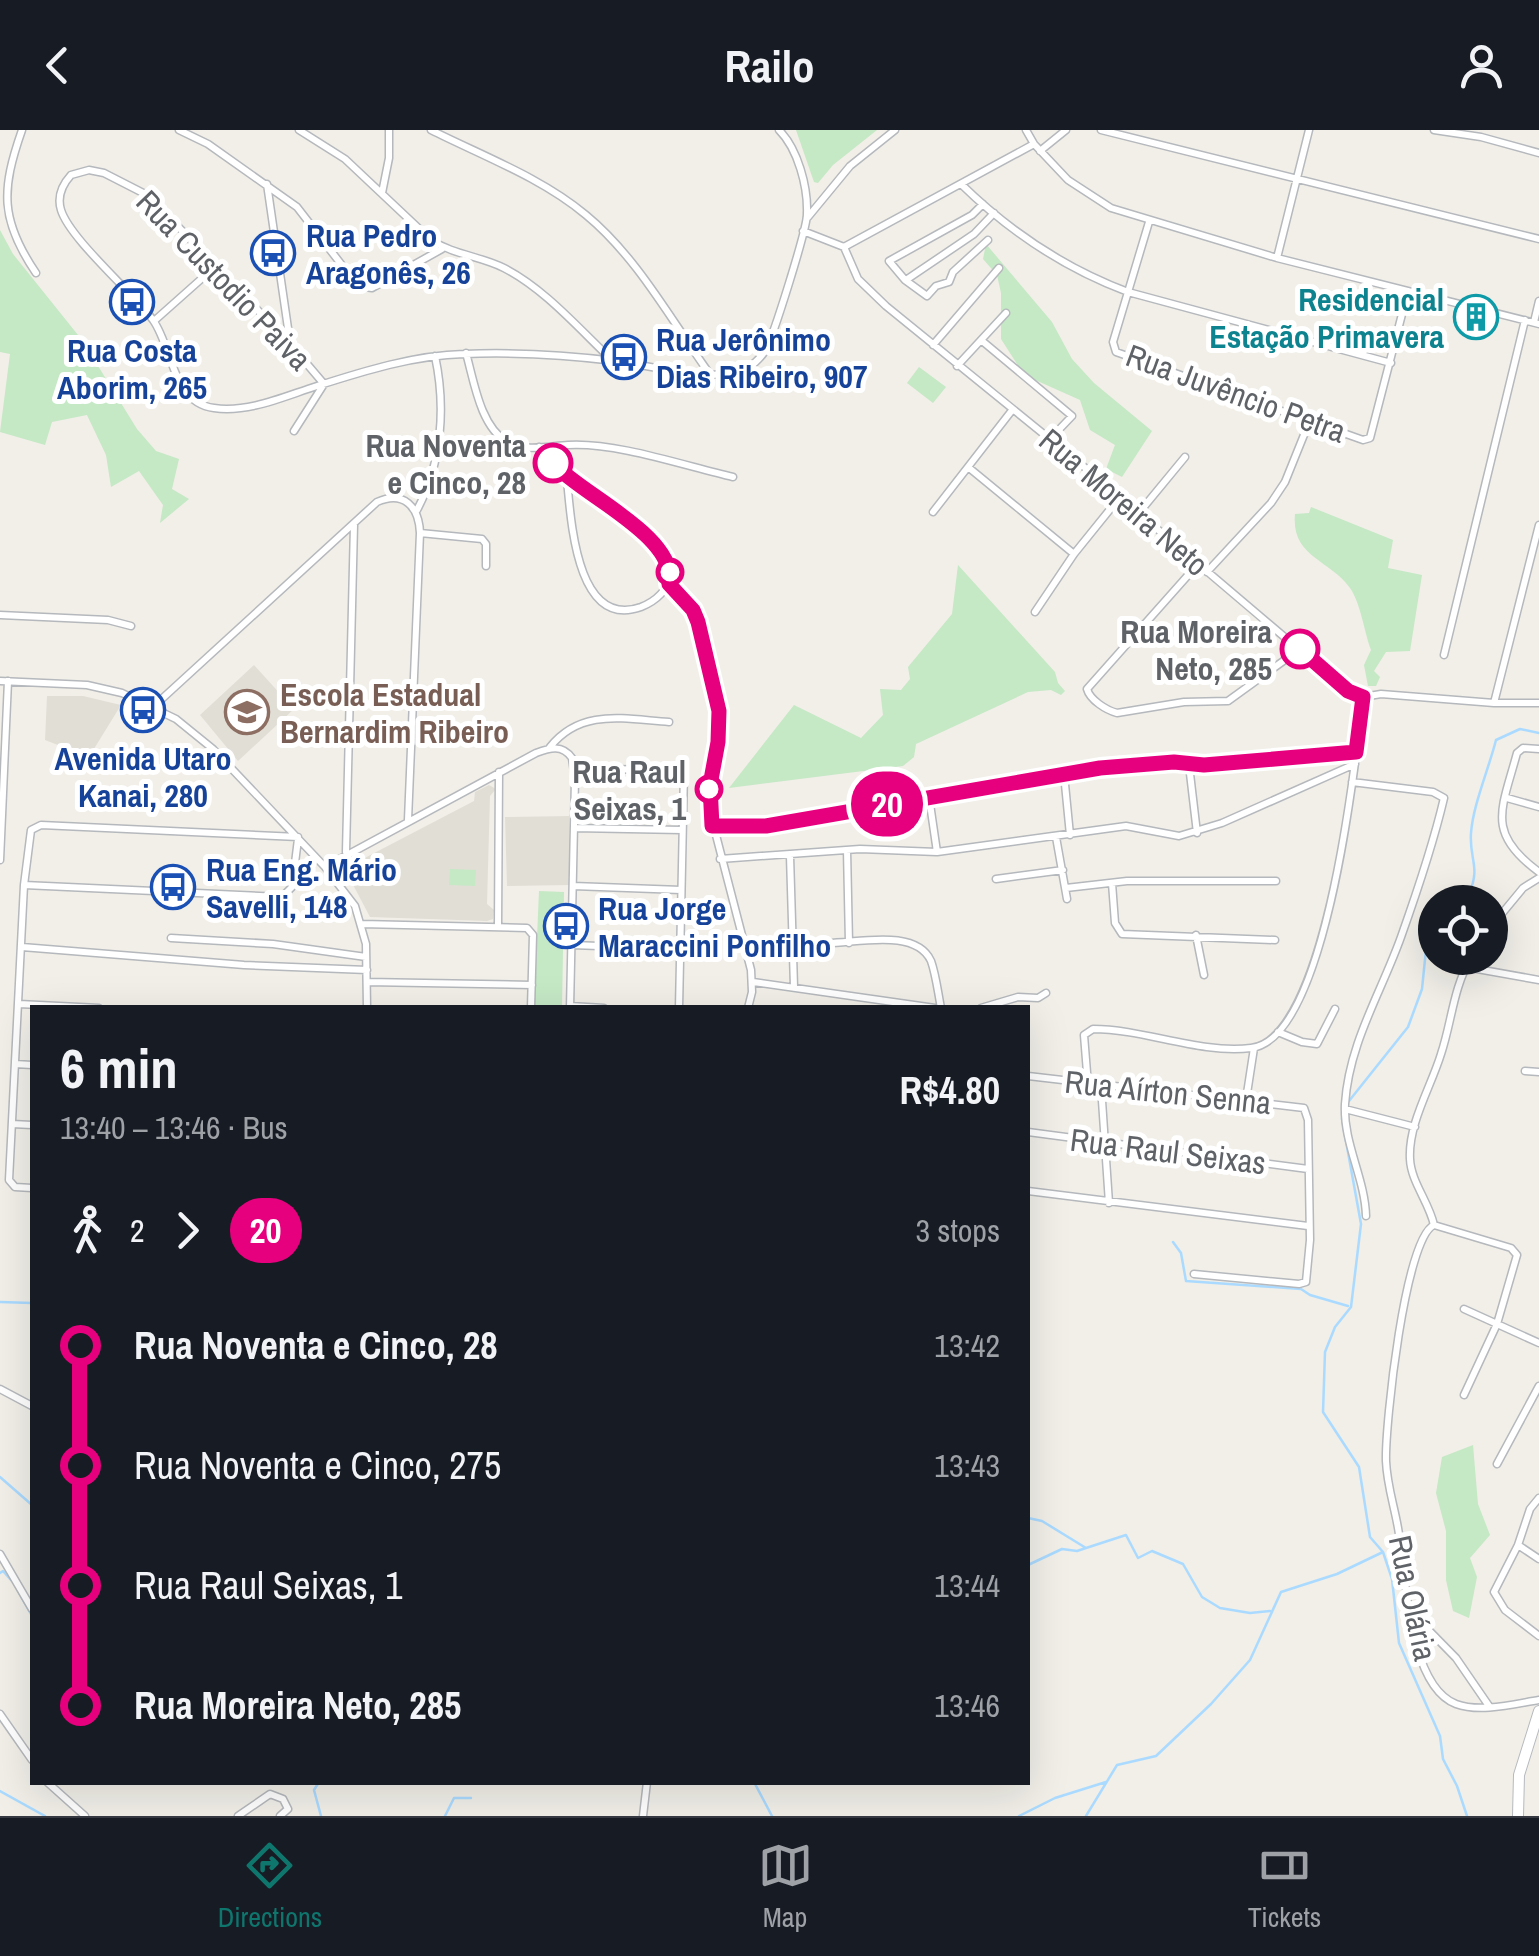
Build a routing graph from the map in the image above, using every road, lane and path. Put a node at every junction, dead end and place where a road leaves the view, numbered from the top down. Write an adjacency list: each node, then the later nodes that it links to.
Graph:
1 (22, 130): 32 (street)
2 (180, 130): 17 (street)
3 (299, 130): 19 (street)
4 (388, 130): 19 (street)
5 (431, 130): 48 (street)
6 (779, 130): 22 (street)
7 (895, 130): 22 (street)
8 (1026, 130): 13 (street)
9 (1066, 130): 14 (street)
10 (1101, 130): 16 (street)
11 (1310, 130): 16 (street)
12 (1434, 130): 15 (street)
13 (1034, 144): 14 (street); 18 (street)
14 (1040, 152): 23 (street)
15 (1539, 153)
16 (1296, 180): 25 (street); 29 (street)
17 (267, 184): 28 (street); 41 (street)
18 (961, 184): 20 (street); 27 (street)
19 (381, 194): 28 (street)
20 (983, 204): 21 (street); 33 (street)
21 (994, 213): 33 (street); 35 (street)
22 (807, 218): 24 (street)
23 (1149, 222): 29 (street); 35 (street, Rua Juvêncio Petra)
24 (803, 230): 27 (street); 48 (street)
25 (1539, 239)
26 (988, 240): 33 (street)
27 (844, 247): 42 (street, Rua Moreira Neto)
28 (444, 248): 45 (street)
29 (1277, 258): 34 (street)
30 (216, 265): 38 (street); 38 (street, Rua Custodio Paiva); 41 (street, Rua Custodio Paiva)
31 (1000, 268): 42 (street)
32 (36, 273)
33 (905, 280)
34 (1408, 291): 39 (street); 46 (street)
35 (1128, 292): 46 (street); 51 (street, Rua Juvêncio Petra)
36 (1539, 302): 39 (street)
37 (1006, 313): 40 (street)
38 (154, 322): 49 (street)
39 (1533, 322): 75 (street)
40 (981, 340): 47 (street); 53 (street)
41 (290, 344): 49 (street, Rua Custodio Paiva)
42 (933, 345): 47 (street, Rua Moreira Neto)
43 (466, 354): 44 (street); 45 (street); 54 (street)
44 (435, 356): 49 (street); 60 (street)
45 (613, 360): 48 (street)
46 (1391, 363): 51 (street, Rua Juvêncio Petra)
47 (958, 366): 50 (street, Rua Moreira Neto)
48 (710, 374)
49 (324, 384): 52 (street)
50 (1013, 409): 53 (street, Rua Moreira Neto); 56 (street)
51 (1310, 420): 69 (street)
52 (294, 432)
53 (1050, 439): 59 (street, Rua Moreira Neto)
54 (539, 447): 57 (street); 58 (street)
55 (1185, 456): 62 (street)
56 (968, 467): 61 (street); 66 (street)
57 (734, 477)
58 (567, 480): 70 (street); 70 (street)
59 (1120, 498): 62 (street, Rua Moreira Neto); 66 (street)
60 (417, 511): 63 (street); 65 (street)
61 (933, 512)
62 (1138, 514): 67 (street, Rua Moreira Neto)
63 (354, 523): 80 (street); 105 (street)
64 (1539, 525): 78 (street)
65 (420, 533): 68 (street); 95 (street)
66 (1074, 554): 71 (street)
67 (1198, 564): 69 (street, Rua Moreira Neto); 74 (street)
68 (486, 566)
69 (1207, 572): 74 (street, Rua Moreira Neto)
70 (669, 584): 96 (street)
71 (1035, 612)
72 (0, 615): 73 (street)
73 (131, 626)
74 (1300, 649): 77 (street, Rua Moreira Neto)
75 (1444, 655)
76 (4, 681): 80 (street); 94 (street)
77 (1363, 697): 78 (street); 84 (street)
78 (1494, 703): 79 (street)
79 (1539, 703)
80 (153, 707): 102 (street)
81 (669, 722): 82 (street)
82 (549, 748): 87 (street); 88 (street)
83 (1539, 749): 92 (street)
84 (1356, 752): 85 (street); 86 (street)
85 (1189, 764): 89 (street); 99 (street)
86 (1355, 764): 90 (street); 99 (street)
87 (574, 768): 97 (street); 98 (street)
88 (499, 772): 95 (street); 122 (street)
89 (1064, 774): 91 (street); 100 (street)
90 (1352, 782): 153 (street); 163 (street)
91 (929, 796): 96 (street); 104 (street)
92 (1506, 798): 93 (street); 111 (street)
93 (1539, 807)
94 (1, 808): 108 (street)
95 (408, 820): 105 (street)
96 (712, 826): 107 (street)
97 (574, 828): 98 (street); 116 (street)
98 (683, 830): 118 (street)
99 (1196, 833): 100 (street)
100 (1070, 834): 101 (street)
101 (1056, 837): 104 (street); 110 (street)
102 (298, 838): 109 (street); 115 (street); 115 (street)
103 (847, 850): 104 (street); 106 (street); 127 (street)
104 (937, 852)
105 (346, 853): 109 (street)
106 (790, 856): 107 (street); 140 (street)
107 (720, 858): 138 (street)
108 (0, 860)
109 (326, 867): 121 (street)
110 (1063, 870): 112 (street); 117 (street)
111 (1539, 875): 120 (street)
112 (996, 879)
113 (1276, 881): 114 (street)
114 (1112, 882): 117 (street); 123 (street)
115 (24, 885): 129 (street)
116 (573, 886): 118 (street); 128 (street)
117 (1066, 888): 119 (street)
118 (681, 890): 130 (street)
119 (1067, 899)
120 (1508, 906)
121 (362, 924): 122 (street); 131 (street)
122 (498, 926): 139 (street)
123 (1196, 936): 125 (street); 134 (street)
124 (171, 938): 131 (street)
125 (1275, 940)
126 (828, 943): 127 (street)
127 (848, 943): 150 (street)
128 (572, 945): 130 (street); 146 (street)
129 (22, 947): 132 (street); 142 (street)
130 (680, 949): 147 (street)
131 (366, 958): 132 (street)
132 (367, 970): 137 (street)
133 (1508, 974): 136 (street)
134 (1204, 975)
135 (1463, 975): 166 (street)
136 (1539, 980)
137 (368, 982): 139 (street); 144 (street)
138 (753, 982): 140 (street); 148 (street)
139 (532, 985): 145 (street)
140 (794, 986): 149 (street)
141 (1046, 992): 151 (street)
142 (19, 1004): 143 (street); 155 (street)
143 (39, 1005)
144 (367, 1005)
145 (531, 1005)
146 (570, 1005)
147 (680, 1005)
148 (749, 1005)
149 (905, 1005)
150 (938, 1005)
151 (991, 1005)
152 (1335, 1009): 153 (street)
153 (1278, 1032): 154 (street)
154 (1254, 1048): 160 (street); 162 (street)
155 (15, 1064): 156 (street); 164 (street)
156 (30, 1064)
157 (1525, 1071): 158 (street)
158 (1539, 1072)
159 (1030, 1076): 160 (street, Rua Aírton Senna)
160 (1088, 1085): 161 (street, Rua Aírton Senna)
161 (1101, 1086): 162 (street, Rua Aírton Senna); 168 (street)
162 (1246, 1100): 169 (street, Rua Aírton Senna)
163 (1345, 1109): 166 (street); 173 (street)
164 (12, 1124): 165 (street); 170 (street)
165 (30, 1125)
166 (1416, 1127): 174 (street)
167 (1030, 1132): 168 (street, Rua Raul Seixas)
168 (1105, 1142): 169 (street, Rua Raul Seixas); 172 (street)
169 (1308, 1169): 175 (street)
170 (30, 1188)
171 (1030, 1191): 172 (street)
172 (1109, 1202): 175 (street)
173 (1366, 1216)
174 (1434, 1225): 178 (street); 190 (street, Rua Olária)
175 (1308, 1226): 176 (street)
176 (1194, 1274)
177 (1464, 1309): 178 (street)
178 (1497, 1324): 179 (street); 182 (street)
179 (1539, 1342)
180 (1539, 1386): 184 (street)
181 (0, 1390): 183 (street)
182 (1464, 1395)
183 (30, 1405)
184 (1497, 1464)
185 (1539, 1498): 186 (street)
186 (1518, 1545): 188 (street); 191 (street)
187 (0, 1554): 189 (street)
188 (1539, 1559)
189 (30, 1605)
190 (1408, 1608): 193 (street); 193 (street, Rua Olária)
191 (1539, 1636)
192 (1539, 1700): 193 (street, Rua Olária)
193 (1490, 1707)
194 (1539, 1711): 203 (street)
195 (0, 1714): 196 (street)
196 (30, 1757)
197 (50, 1785): 199 (street)
198 (647, 1785): 202 (street)
199 (85, 1816)
200 (238, 1816): 201 (street)
201 (280, 1816)
202 (643, 1816)
203 (1518, 1816)

